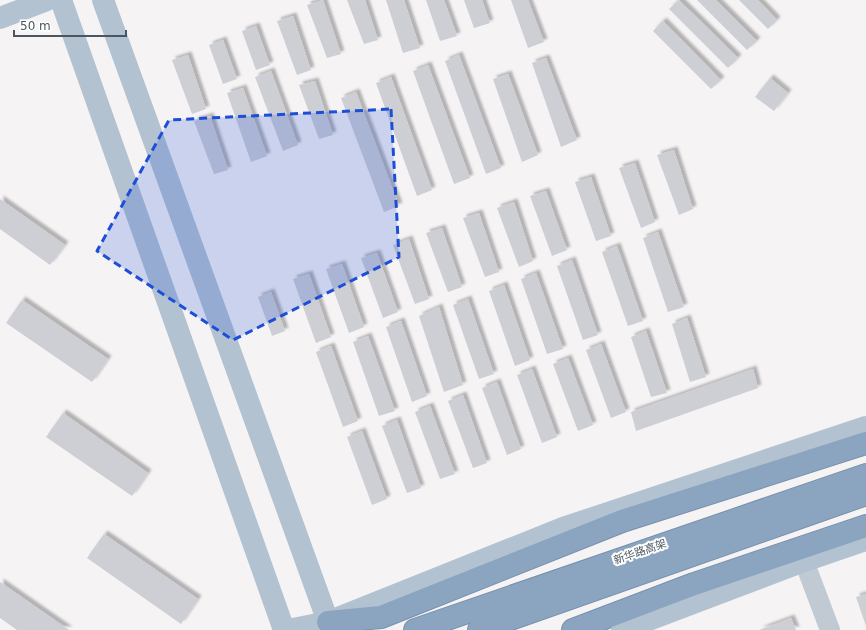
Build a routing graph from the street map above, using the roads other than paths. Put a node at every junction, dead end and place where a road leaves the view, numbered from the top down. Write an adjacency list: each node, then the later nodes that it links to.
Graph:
1 (47, 0): 4 (main road)
2 (61, 0): 13 (main road)
3 (103, 0): 12 (main road)
4 (0, 18)
5 (866, 428): 12 (main road)
6 (866, 443): 12 (highway)
7 (866, 476): 15 (highway, 新华路高架)
8 (866, 494): 16 (highway, 新华路高架)
9 (866, 526): 17 (highway)
10 (866, 540): 11 (main road)
11 (804, 561): 18 (main road); 19 (street)
12 (329, 626): 14 (main road)
13 (284, 630)
14 (288, 630)
15 (414, 630)
16 (479, 630)
17 (573, 630)
18 (622, 630)
19 (830, 630)

